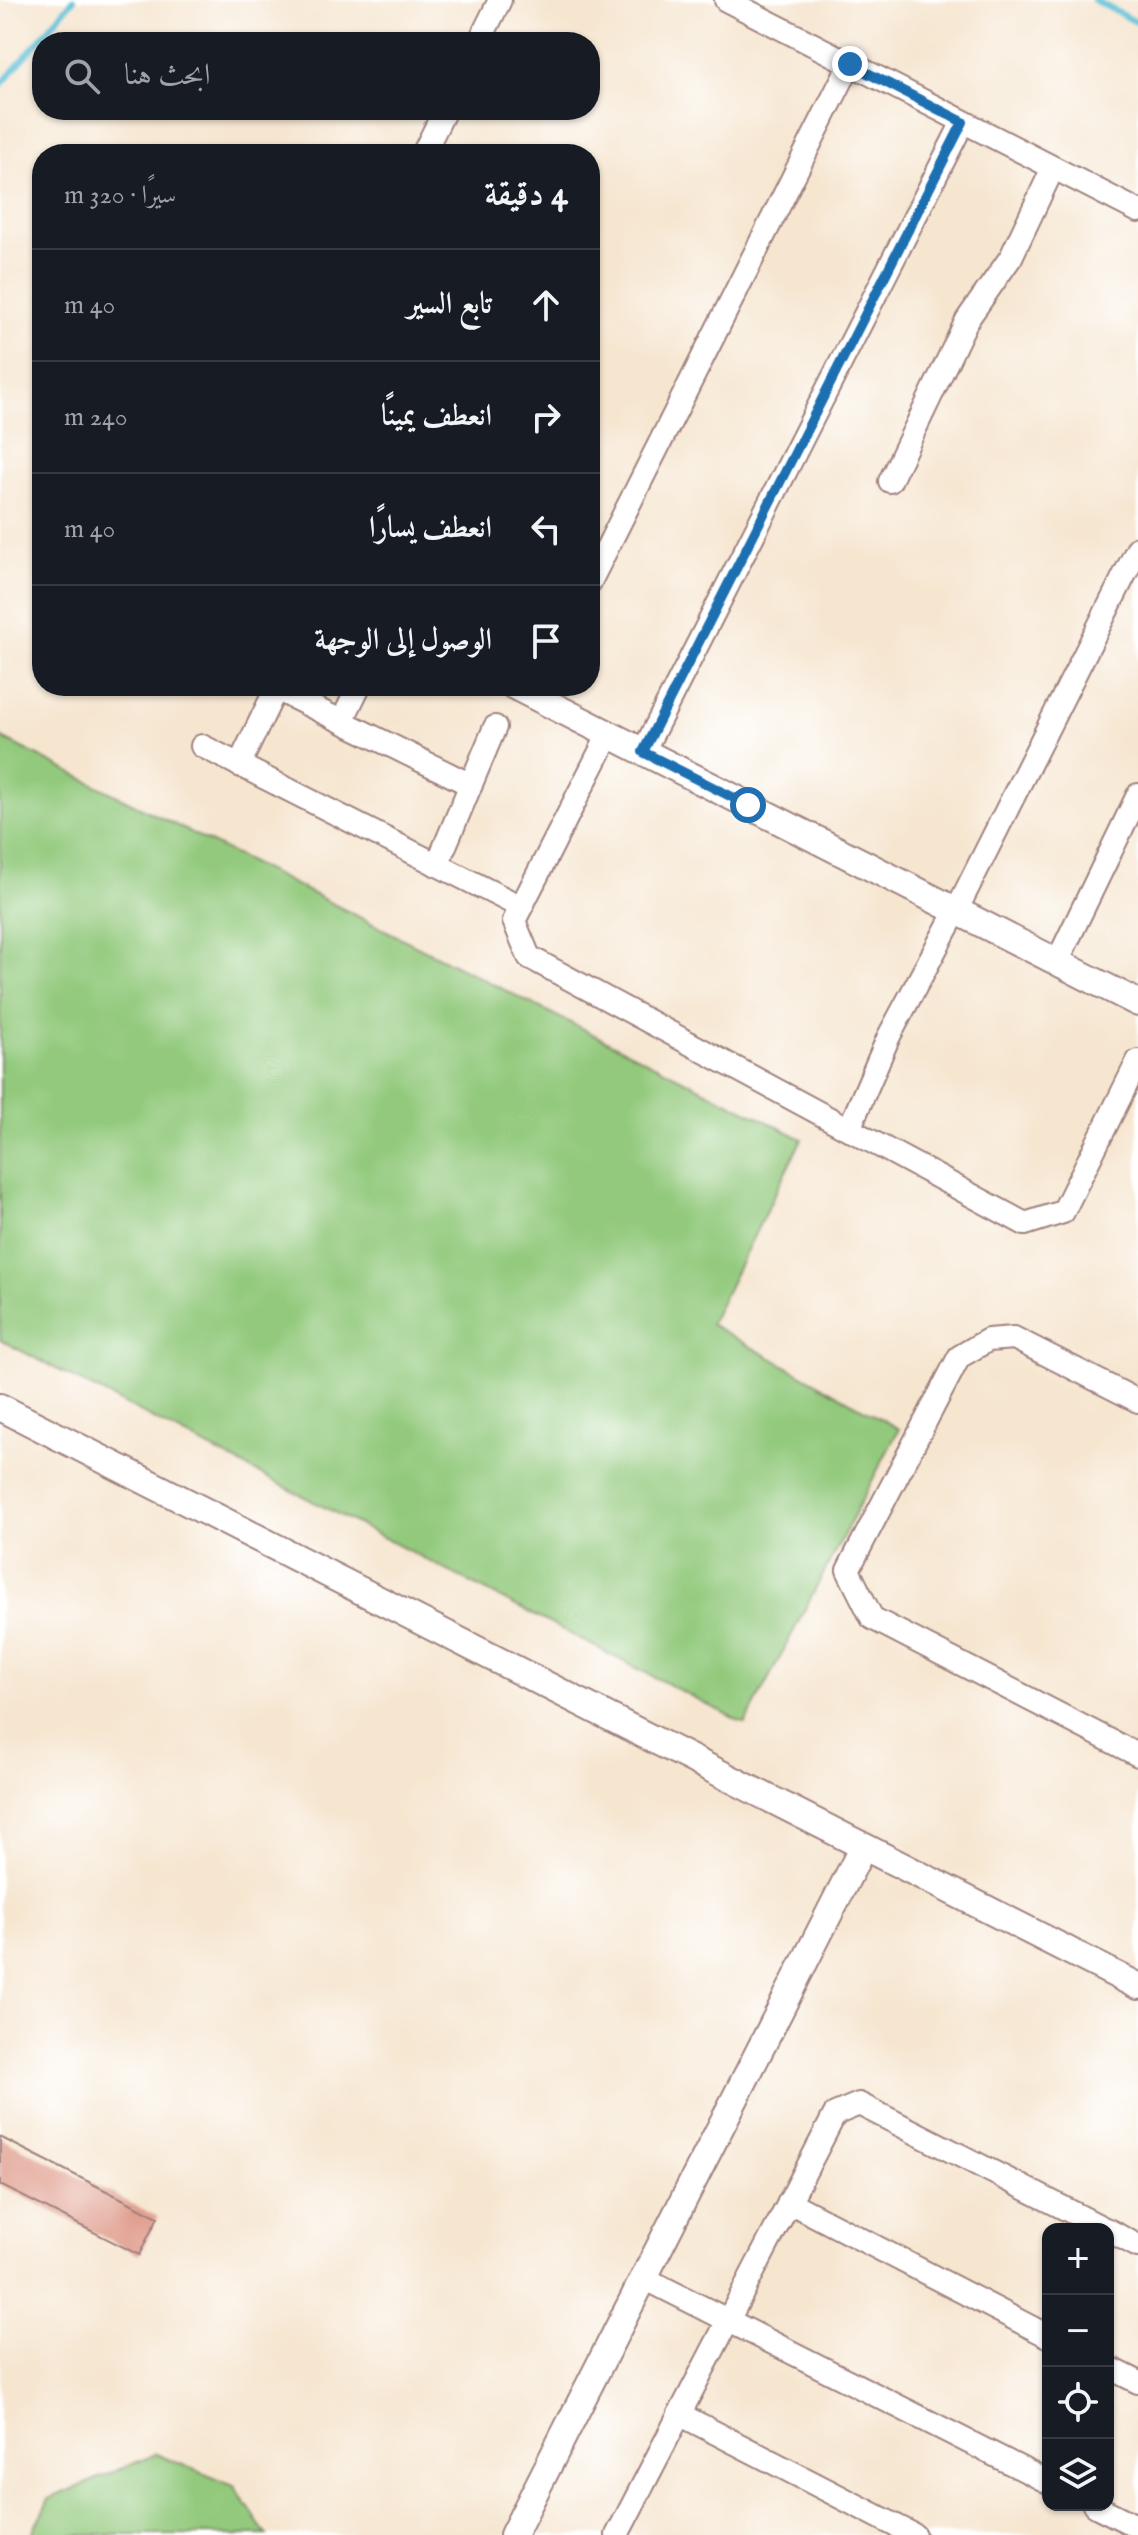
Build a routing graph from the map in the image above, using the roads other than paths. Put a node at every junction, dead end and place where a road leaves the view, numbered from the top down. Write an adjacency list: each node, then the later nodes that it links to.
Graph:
1 (500, 0): 3 (street)
2 (726, 0): 4 (street)
3 (484, 32)
4 (850, 64): 6 (street); 12 (street)
5 (440, 120): 7 (street)
6 (963, 122): 8 (street); 21 (street)
7 (428, 144)
8 (1053, 168): 9 (street); 10 (street)
9 (1138, 211)
10 (890, 481)
11 (1138, 548): 27 (street)
12 (600, 562)
13 (273, 696): 22 (street)
14 (290, 696): 17 (street)
15 (354, 696): 17 (street)
16 (541, 696): 19 (street)
17 (342, 721): 23 (street)
18 (495, 727): 23 (street)
19 (609, 734): 21 (street); 26 (street)
20 (202, 746): 22 (street)
21 (643, 752): 27 (street)
22 (239, 765): 25 (street)
23 (471, 785): 25 (street)
24 (1138, 795): 28 (street)
25 (437, 865): 26 (street)
26 (521, 907): 31 (street)
27 (956, 911): 28 (street); 31 (street)
28 (1057, 962): 29 (street)
29 (1138, 1003)
30 (1138, 1061): 31 (street)
31 (849, 1129)
32 (1138, 1401): 34 (street)
33 (0, 1407): 35 (street)
34 (1138, 1755)
35 (863, 1847): 36 (street); 41 (street)
36 (1138, 1986)
37 (789, 2202): 38 (street); 42 (street); 43 (street)
38 (1093, 2223)
39 (1114, 2234): 40 (street)
40 (1138, 2246)
41 (644, 2278): 42 (street); 51 (street)
42 (728, 2321): 46 (street); 47 (street)
43 (1042, 2333)
44 (1114, 2370): 45 (street)
45 (1138, 2382)
46 (679, 2414): 50 (street); 52 (street)
47 (1042, 2479)
48 (1106, 2511): 49 (street)
49 (1138, 2527)
50 (627, 2532)
51 (513, 2535)
52 (914, 2535)

